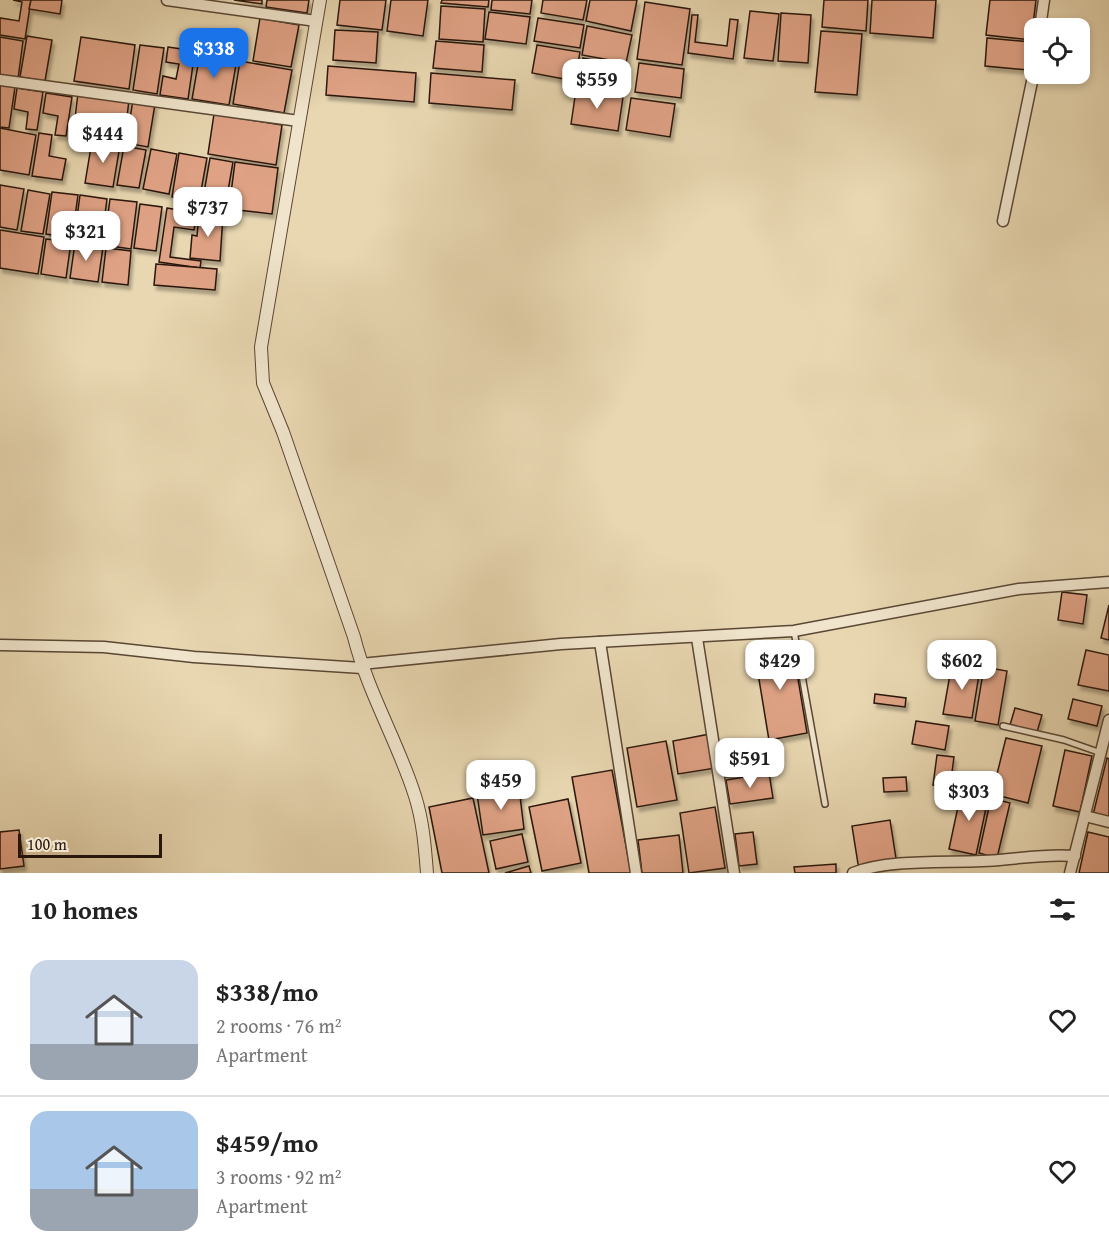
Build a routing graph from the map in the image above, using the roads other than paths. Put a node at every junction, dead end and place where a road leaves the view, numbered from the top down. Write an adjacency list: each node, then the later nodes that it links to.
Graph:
1 (167, 0): 5 (street)
2 (320, 0): 5 (street)
3 (1044, 0): 4 (street)
4 (1041, 18)
5 (316, 21): 8 (street)
6 (0, 80): 8 (street)
7 (1031, 84): 9 (street)
8 (299, 121): 15 (street)
9 (1003, 220)
10 (1109, 582): 11 (street)
11 (794, 631): 12 (street); 19 (lane)
12 (697, 638): 13 (street); 25 (street)
13 (600, 642): 15 (street); 24 (street)
14 (0, 645): 15 (street)
15 (361, 666): 23 (street)
16 (1109, 720): 18 (street)
17 (1003, 726): 18 (lane)
18 (1101, 753): 20 (street)
19 (825, 804)
20 (1085, 816): 21 (street); 22 (street)
21 (1109, 822)
22 (1075, 856): 26 (street); 27 (street)
23 (427, 873)
24 (636, 873)
25 (734, 873)
26 (853, 873)
27 (1070, 873)

